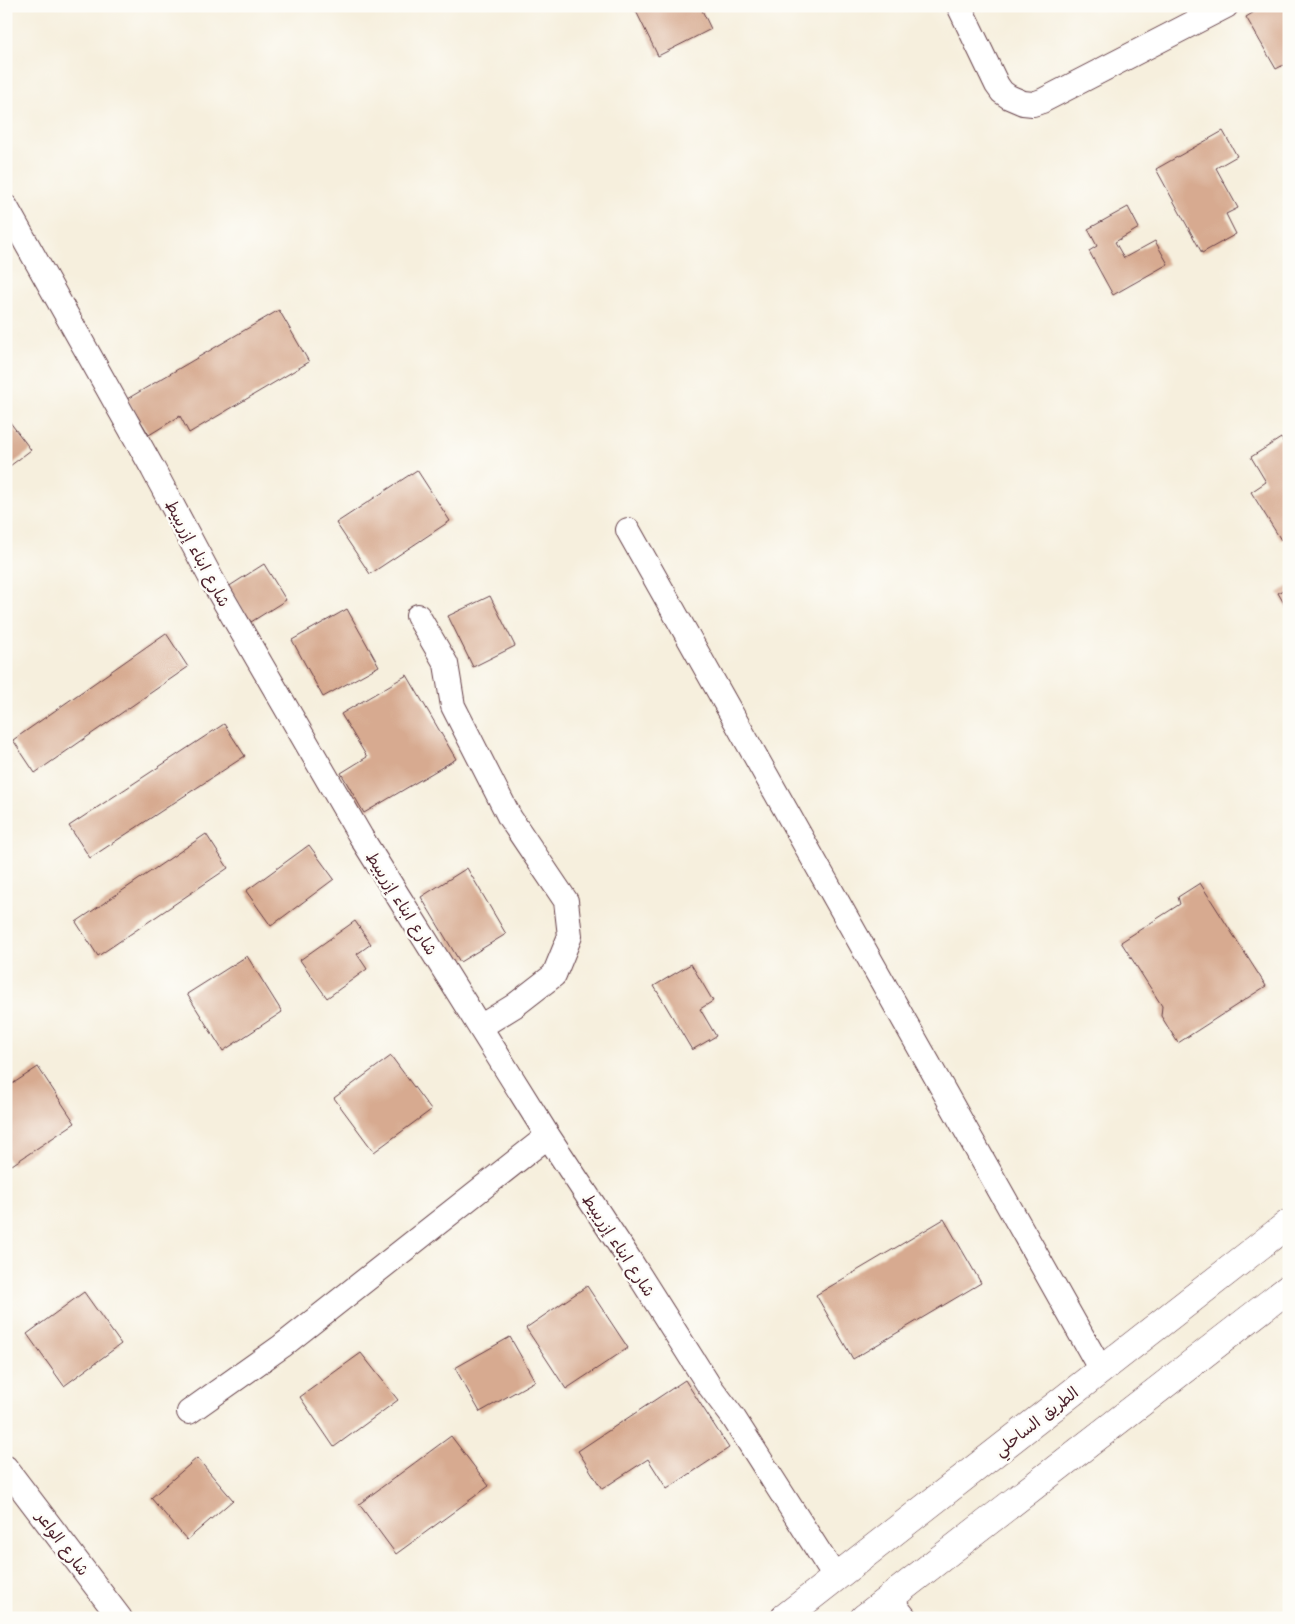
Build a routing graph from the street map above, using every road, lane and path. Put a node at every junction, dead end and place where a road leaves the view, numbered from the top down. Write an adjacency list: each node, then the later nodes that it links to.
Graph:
1 (959, 6): 2 (street)
2 (1226, 6)
3 (6, 207): 6 (street, شارع ابناء إزريبيط)
4 (628, 530): 10 (street)
5 (418, 616): 6 (street)
6 (480, 1027): 7 (street, شارع ابناء إزريبيط)
7 (548, 1136): 11 (street); 13 (street, شارع ابناء إزريبيط)
8 (1289, 1223): 10 (highway, الطريق الساحلي)
9 (1289, 1288): 14 (highway)
10 (1101, 1370): 13 (highway, الطريق الساحلي)
11 (189, 1412)
12 (6, 1468): 15 (street, شارع الواعر)
13 (835, 1577): 16 (highway, الطريق الساحلي)
14 (897, 1608): 17 (highway)
15 (120, 1618)
16 (784, 1618)
17 (864, 1618)

